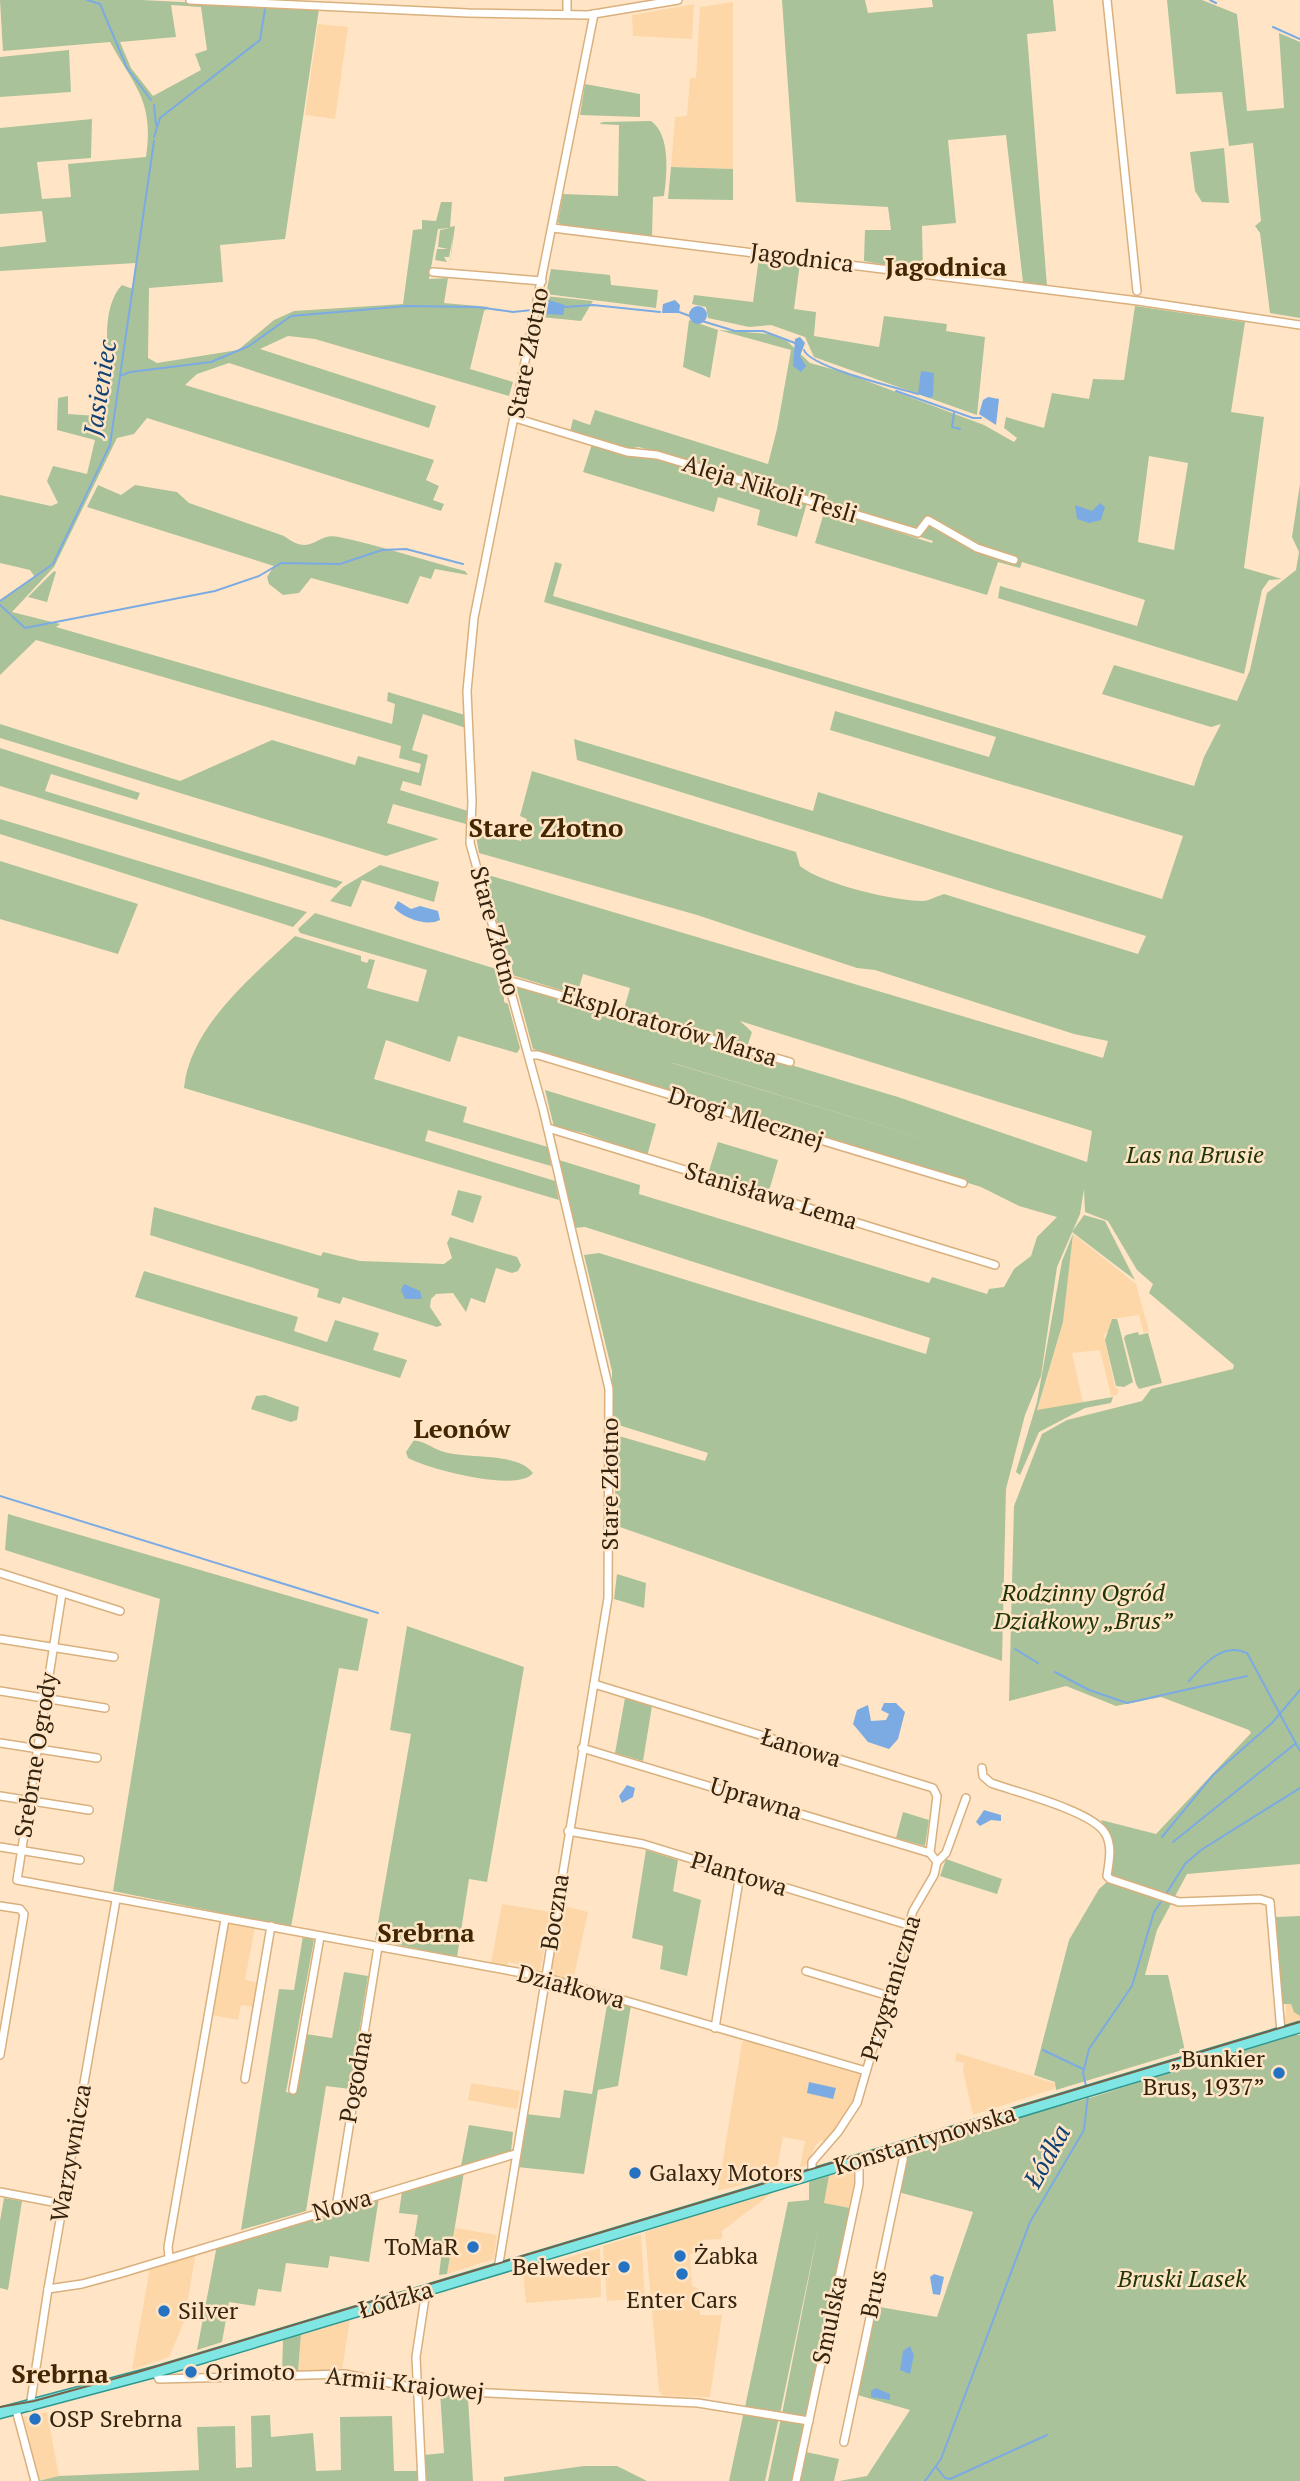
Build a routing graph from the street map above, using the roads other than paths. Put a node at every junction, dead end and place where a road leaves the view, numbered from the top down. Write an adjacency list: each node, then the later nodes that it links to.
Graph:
1 (191, 0): 7 (street)
2 (567, 0): 7 (street)
3 (678, 0): 5 (street)
4 (1107, 0): 11 (street)
5 (639, 3): 6 (street)
6 (594, 14): 7 (street); 8 (street, Stare Złotno)
7 (567, 15)
8 (554, 228): 10 (street, Stare Złotno); 12 (street, Jagodnica)
9 (433, 272): 10 (street)
10 (542, 281): 13 (street, Stare Złotno)
11 (1137, 291)
12 (1300, 325)
13 (515, 418): 14 (street, Aleja Nikoli Tesli); 15 (street, Stare Złotno)
14 (1014, 560)
15 (508, 980): 16 (street, Stare Złotno); 17 (street, Eksploratorów Marsa)
16 (529, 1055): 18 (street, Stare Złotno); 19 (street, Drogi Mlecznej)
17 (789, 1062)
18 (548, 1128): 20 (street, Stanisława Lema); 27 (street, Stare Złotno)
19 (964, 1183)
20 (995, 1265)
21 (0, 1573): 22 (street)
22 (62, 1593): 23 (street); 25 (street, Srebrne Ogrody)
23 (120, 1611)
24 (0, 1639): 25 (street)
25 (54, 1647): 26 (street); 29 (street, Srebrne Ogrody)
26 (114, 1657)
27 (594, 1682): 33 (street, Boczna); 43 (street, Łanowa)
28 (0, 1691): 29 (street)
29 (45, 1699): 30 (street); 32 (street, Srebrne Ogrody)
30 (104, 1708)
31 (0, 1743): 32 (street)
32 (37, 1748): 34 (street); 38 (street, Srebrne Ogrody)
33 (582, 1748): 40 (street, Boczna); 43 (street, Uprawna)
34 (97, 1758)
35 (982, 1768): 60 (street)
36 (0, 1796): 38 (street)
37 (967, 1798): 45 (street, Przygraniczna)
38 (28, 1800): 39 (street); 42 (street, Srebrne Ogrody)
39 (89, 1810)
40 (568, 1831): 46 (street, Plantowa); 55 (street, Boczna)
41 (0, 1847): 42 (street)
42 (20, 1850): 44 (street); 47 (street, Srebrne Ogrody)
43 (930, 1853): 45 (street)
44 (80, 1860)
45 (937, 1862): 50 (street, Przygraniczna)
46 (740, 1874): 50 (street, Plantowa); 59 (street)
47 (116, 1900): 49 (street, Działkowa); 71 (street, Warzywnicza)
48 (0, 1906): 57 (street)
49 (225, 1919): 51 (street, Działkowa); 73 (street)
50 (908, 1925): 56 (street, Przygraniczna)
51 (271, 1926): 52 (street, Działkowa); 63 (street)
52 (320, 1937): 53 (street, Działkowa); 64 (street)
53 (378, 1947): 55 (street, Działkowa); 72 (street, Pogodna)
54 (806, 1971): 56 (street)
55 (544, 1977): 59 (street, Działkowa); 66 (street, Boczna)
56 (889, 1996): 62 (street, Przygraniczna)
57 (3, 2022): 61 (street)
58 (1300, 2027): 60 (main road, Konstantynowska)
59 (715, 2028): 62 (street, Działkowa)
60 (1281, 2032): 65 (main road, Konstantynowska)
61 (0, 2056)
62 (866, 2071): 68 (street, Przygraniczna)
63 (245, 2079)
64 (293, 2090)
65 (903, 2146): 67 (main road, Konstantynowska); 83 (street, Brus)
66 (515, 2154): 72 (street, Nowa); 74 (street, Boczna)
67 (859, 2160): 68 (main road, Konstantynowska); 82 (street, Smulska)
68 (812, 2174): 69 (main road, Konstantynowska)
69 (791, 2180): 74 (main road, Łódzka)
70 (0, 2192): 71 (street)
71 (63, 2204): 75 (street, Warzywnicza)
72 (336, 2208): 73 (street, Nowa)
73 (170, 2257): 75 (street, Nowa)
74 (498, 2269): 76 (main road, Łódzka)
75 (48, 2289): 79 (street, Warzywnicza)
76 (426, 2291): 77 (main road, Łódzka); 78 (street)
77 (155, 2372): 78 (street, Armii Krajowej); 79 (main road, Łódzka)
78 (417, 2388): 82 (street, Armii Krajowej); 85 (street)
79 (30, 2407): 80 (main road, Łódzka)
80 (16, 2410): 81 (main road, Łódzka); 84 (street)
81 (0, 2413)
82 (809, 2421): 86 (street, Smulska)
83 (844, 2442)
84 (35, 2481)
85 (422, 2481)
86 (796, 2481)

